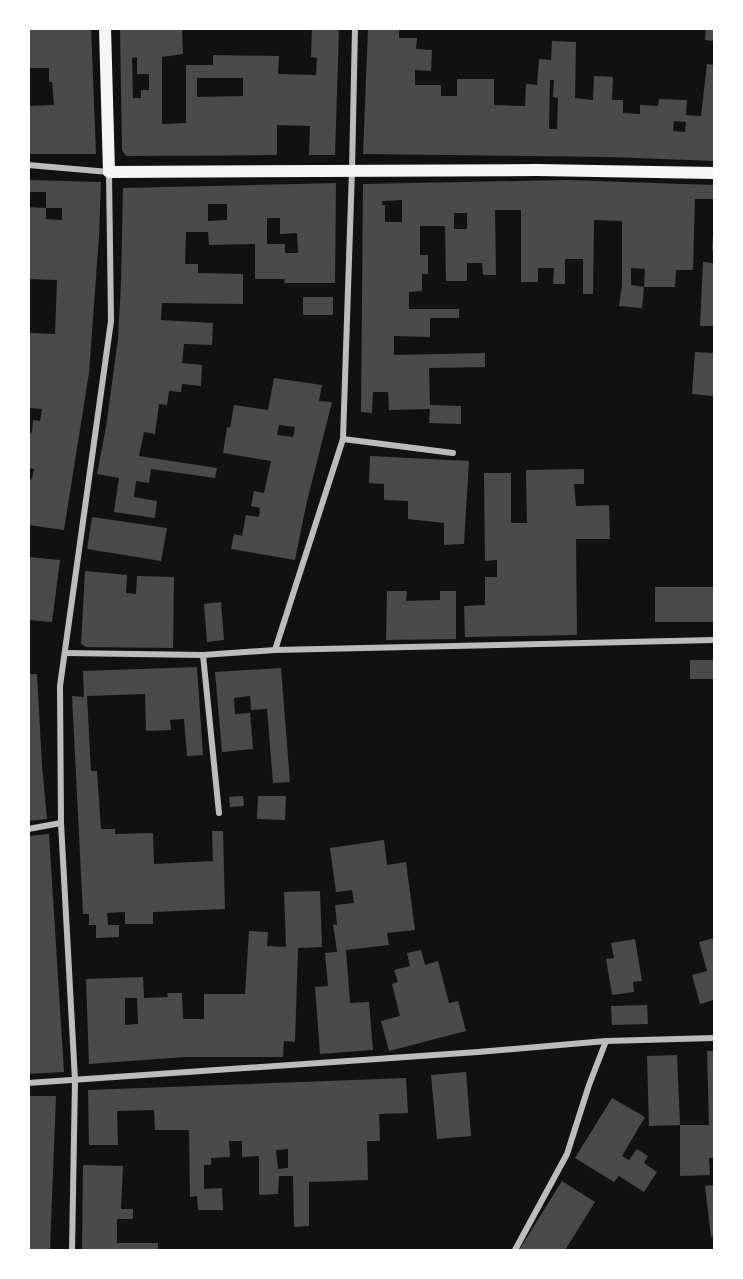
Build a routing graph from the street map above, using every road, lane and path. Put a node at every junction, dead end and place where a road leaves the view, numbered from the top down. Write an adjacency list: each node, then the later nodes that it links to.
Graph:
1 (105, 28): 5 (main road)
2 (355, 28): 4 (street)
3 (28, 165): 5 (street)
4 (352, 170): 5 (main road); 6 (main road); 7 (street)
5 (109, 172): 11 (street)
6 (714, 173)
7 (342, 439): 8 (street); 10 (street)
8 (453, 453)
9 (714, 640): 10 (street)
10 (275, 650): 12 (street)
11 (65, 654): 12 (street); 14 (street)
12 (203, 656): 13 (street)
13 (219, 813)
14 (60, 823): 15 (street); 18 (street)
15 (28, 829)
16 (714, 1038): 17 (street)
17 (606, 1041): 18 (street); 21 (street)
18 (75, 1080): 19 (street); 20 (street)
19 (28, 1083)
20 (72, 1251)
21 (515, 1251)

